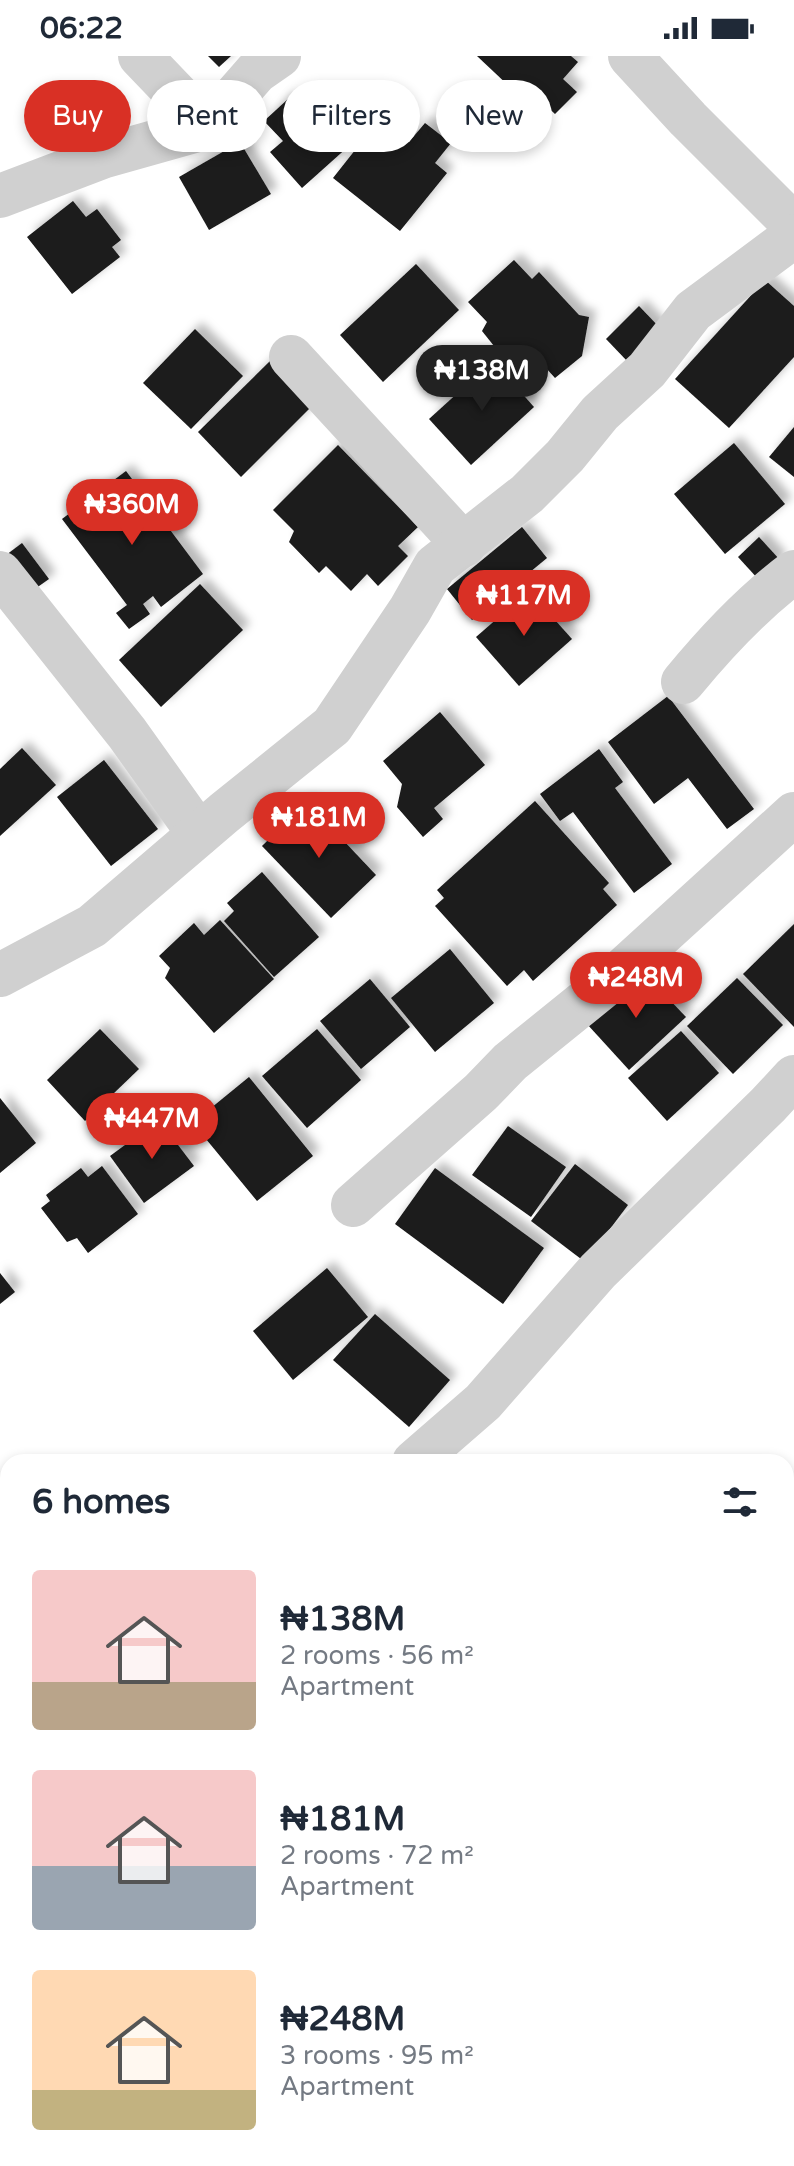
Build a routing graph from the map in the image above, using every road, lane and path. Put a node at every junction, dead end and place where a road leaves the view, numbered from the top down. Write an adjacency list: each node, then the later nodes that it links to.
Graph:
1 (140, 56): 4 (street)
2 (279, 56): 5 (street)
3 (630, 56): 8 (street)
4 (163, 80)
5 (249, 80)
6 (147, 144): 7 (street)
7 (0, 196)
8 (794, 225)
9 (794, 236): 11 (street)
10 (291, 357): 11 (street)
11 (464, 545): 16 (street)
12 (794, 572): 14 (street)
13 (0, 573): 16 (street)
14 (683, 682)
15 (794, 814): 19 (street)
16 (199, 834): 17 (street)
17 (0, 975)
18 (794, 1077): 20 (street)
19 (353, 1205)
20 (423, 1454)

